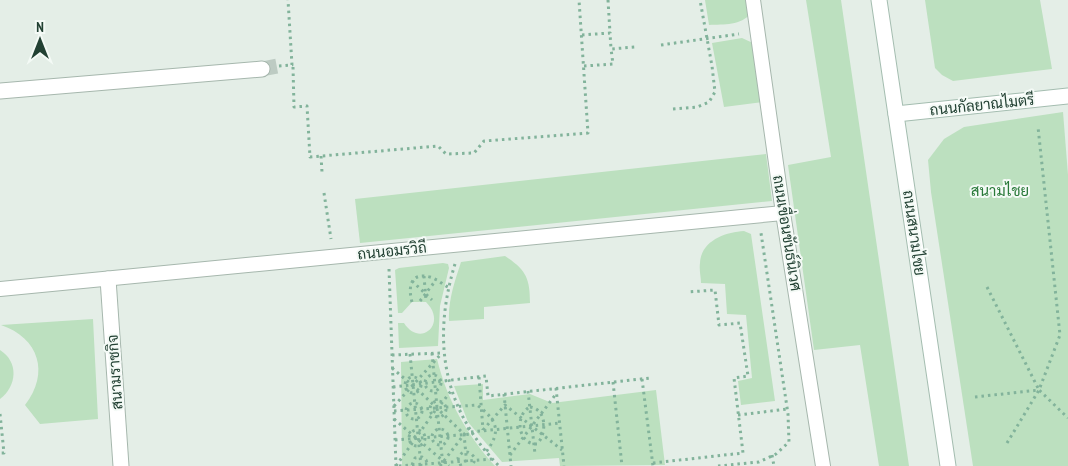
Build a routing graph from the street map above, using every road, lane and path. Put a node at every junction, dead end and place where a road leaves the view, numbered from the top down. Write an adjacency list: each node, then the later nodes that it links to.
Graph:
1 (288, 0): 14 (path)
2 (579, 0): 9 (path)
3 (608, 0): 8 (path)
4 (700, 0): 10 (path)
5 (753, 0): 7 (lane, ถนนเขื่อนขันธ์นิเวศ)
6 (879, 0): 21 (main road, ถนนสนามไชย)
7 (757, 31): 10 (path); 26 (lane, ถนนเขื่อนขันธ์นิเวศ)
8 (610, 33): 9 (path); 13 (path)
9 (582, 35): 15 (path)
10 (707, 38): 11 (path); 20 (path)
11 (661, 45)
12 (635, 47): 13 (path)
13 (611, 49): 15 (path)
14 (278, 66)
15 (584, 66): 23 (path)
16 (293, 67): 23 (path)
17 (262, 69): 18 (main road)
18 (0, 91)
19 (1068, 96): 21 (main road, ถนนกัลยาณไมตรี)
20 (674, 108)
21 (896, 114): 166 (main road, ถนนสนามไชย)
22 (1038, 127): 67 (path)
23 (321, 156): 24 (path)
24 (322, 172)
25 (324, 193): 30 (path)
26 (783, 213): 27 (lane, ถนนอมรวิถี); 165 (lane, ถนนเขื่อนขันธ์นิเวศ)
27 (758, 216): 28 (lane, ถนนอมรวิถี); 89 (path)
28 (461, 244): 29 (lane, ถนนอมรวิถี); 35 (path)
29 (388, 252): 30 (lane, ถนนอมรวิถี); 47 (path)
30 (333, 257): 32 (lane, ถนนอมรวิถี)
31 (424, 276): 33 (path); 34 (path); 39 (path)
32 (108, 279): 37 (lane, ถนนอมรวิถี); 153 (main road, สนามราชกิจ)
33 (436, 280): 35 (path); 39 (path)
34 (412, 281): 39 (path); 43 (path)
35 (448, 287): 45 (path)
36 (987, 287): 67 (path)
37 (0, 290)
38 (688, 292): 97 (path)
39 (426, 294): 40 (path); 41 (path); 42 (path)
40 (432, 300)
41 (420, 301)
42 (426, 301)
43 (412, 302)
44 (432, 353): 45 (path); 46 (path); 48 (path)
45 (443, 353): 48 (path); 57 (path)
46 (410, 354): 47 (path); 51 (path)
47 (392, 355): 49 (path)
48 (433, 362): 50 (path); 54 (path)
49 (392, 368): 56 (path); 64 (path)
50 (434, 375): 58 (path); 60 (path); 61 (path)
51 (412, 377): 54 (path); 56 (path); 62 (path)
52 (479, 377): 57 (path); 73 (path); 86 (path)
53 (650, 378): 55 (path)
54 (418, 379): 61 (path); 62 (path)
55 (642, 379): 59 (path); 149 (path)
56 (406, 380): 62 (path); 63 (path)
57 (448, 381): 58 (path); 70 (path)
58 (442, 382): 60 (path); 69 (path)
59 (613, 382): 65 (path); 162 (path)
60 (435, 383): 61 (path); 69 (path)
61 (423, 384): 62 (path); 66 (path); 69 (path)
62 (413, 385): 63 (path); 66 (path); 68 (path); 72 (path)
63 (405, 386): 64 (path); 68 (path)
64 (393, 387): 81 (path)
65 (556, 388): 71 (path); 74 (path)
66 (418, 390): 72 (path); 78 (path)
67 (1040, 390): 75 (path); 100 (path); 126 (path)
68 (408, 391): 72 (path); 81 (path)
69 (436, 391): 76 (path)
70 (451, 391): 79 (path); 82 (path)
71 (528, 391): 73 (path); 83 (path)
72 (414, 392): 77 (path)
73 (504, 394): 80 (path)
74 (557, 394): 95 (path); 104 (path)
75 (974, 397)
76 (437, 401): 78 (path); 79 (path); 84 (path)
77 (414, 403): 87 (path); 90 (path); 91 (path)
78 (432, 403): 84 (path); 88 (path)
79 (442, 403): 84 (path); 85 (path)
80 (505, 405): 99 (path); 103 (path); 108 (path)
81 (394, 406): 92 (path)
82 (457, 406): 85 (path); 86 (path); 113 (path)
83 (530, 407): 95 (path); 99 (path); 106 (path)
84 (437, 408): 85 (path); 88 (path); 94 (path); 96 (path); 98 (path)
85 (445, 408): 94 (path)
86 (482, 408): 103 (path); 112 (path)
87 (422, 409): 88 (path); 91 (path); 102 (path)
88 (429, 409): 96 (path)
89 (788, 409): 97 (path); 140 (path)
90 (406, 410): 91 (path); 92 (path); 102 (path)
91 (415, 410): 102 (path)
92 (394, 412): 101 (path)
93 (0, 414): 135 (path)
94 (444, 414): 98 (path); 116 (path)
95 (541, 414): 105 (path); 106 (path)
96 (432, 415): 98 (path); 114 (path)
97 (738, 415): 149 (path)
98 (438, 417): 109 (path)
99 (521, 417): 106 (path); 107 (path)
100 (1068, 418)
101 (394, 419): 115 (path); 125 (path)
102 (416, 419): 111 (path)
103 (492, 420): 110 (path); 112 (path)
104 (560, 424): 105 (path); 132 (path)
105 (544, 425): 106 (path); 118 (path)
106 (532, 426): 107 (path); 118 (path); 122 (path); 128 (path)
107 (520, 427): 108 (path); 122 (path)
108 (508, 428): 110 (path); 139 (path)
109 (440, 429): 117 (path); 119 (path); 121 (path)
110 (496, 429): 112 (path); 134 (path)
111 (417, 430): 114 (path); 115 (path); 124 (path)
112 (484, 430): 113 (path)
113 (471, 431): 116 (path); 116 (path); 134 (path)
114 (422, 432): 120 (path); 124 (path)
115 (411, 433): 123 (path); 124 (path)
116 (464, 434): 117 (path); 133 (path); 138 (path)
117 (448, 435): 119 (path); 130 (path)
118 (543, 435): 128 (path); 132 (path)
119 (440, 436): 121 (path); 130 (path)
120 (425, 437): 121 (path); 124 (path); 127 (path)
121 (432, 437): 130 (path)
122 (524, 437): 128 (path); 139 (path)
123 (409, 438): 124 (path); 125 (path); 129 (path)
124 (417, 438): 127 (path); 129 (path); 131 (path)
125 (395, 440): 154 (path)
126 (1007, 443)
127 (423, 444): 131 (path); 141 (path)
128 (534, 444): 137 (path)
129 (412, 445): 131 (path); 154 (path)
130 (441, 445): 136 (path)
131 (418, 446): 142 (path)
132 (562, 450): 161 (path)
133 (465, 452): 144 (path); 145 (path); 147 (path)
134 (486, 452): 159 (path)
135 (0, 454)
136 (442, 454): 138 (path); 141 (path); 148 (path)
137 (535, 454)
138 (448, 455): 146 (path); 148 (path)
139 (510, 455): 160 (path)
140 (772, 455): 163 (path); 164 (path)
141 (437, 456): 148 (path); 148 (path)
142 (420, 457): 150 (path); 151 (path); 152 (path)
143 (492, 459): 145 (path)
144 (466, 460): 145 (path); 147 (path); 157 (path)
145 (474, 460): 158 (path)
146 (451, 461): 147 (path); 148 (path); 155 (path)
147 (458, 461): 156 (path)
148 (440, 464): 152 (path); 155 (path)
149 (653, 464)
150 (412, 465): 151 (path); 154 (path)
151 (420, 465): 152 (path)
152 (428, 465)
153 (121, 466)
154 (397, 466)
155 (449, 466)
156 (461, 466)
157 (467, 466)
158 (471, 466)
159 (499, 466)
160 (511, 466)
161 (564, 466)
162 (622, 466)
163 (718, 466)
164 (774, 466)
165 (823, 466)
166 (948, 466)

